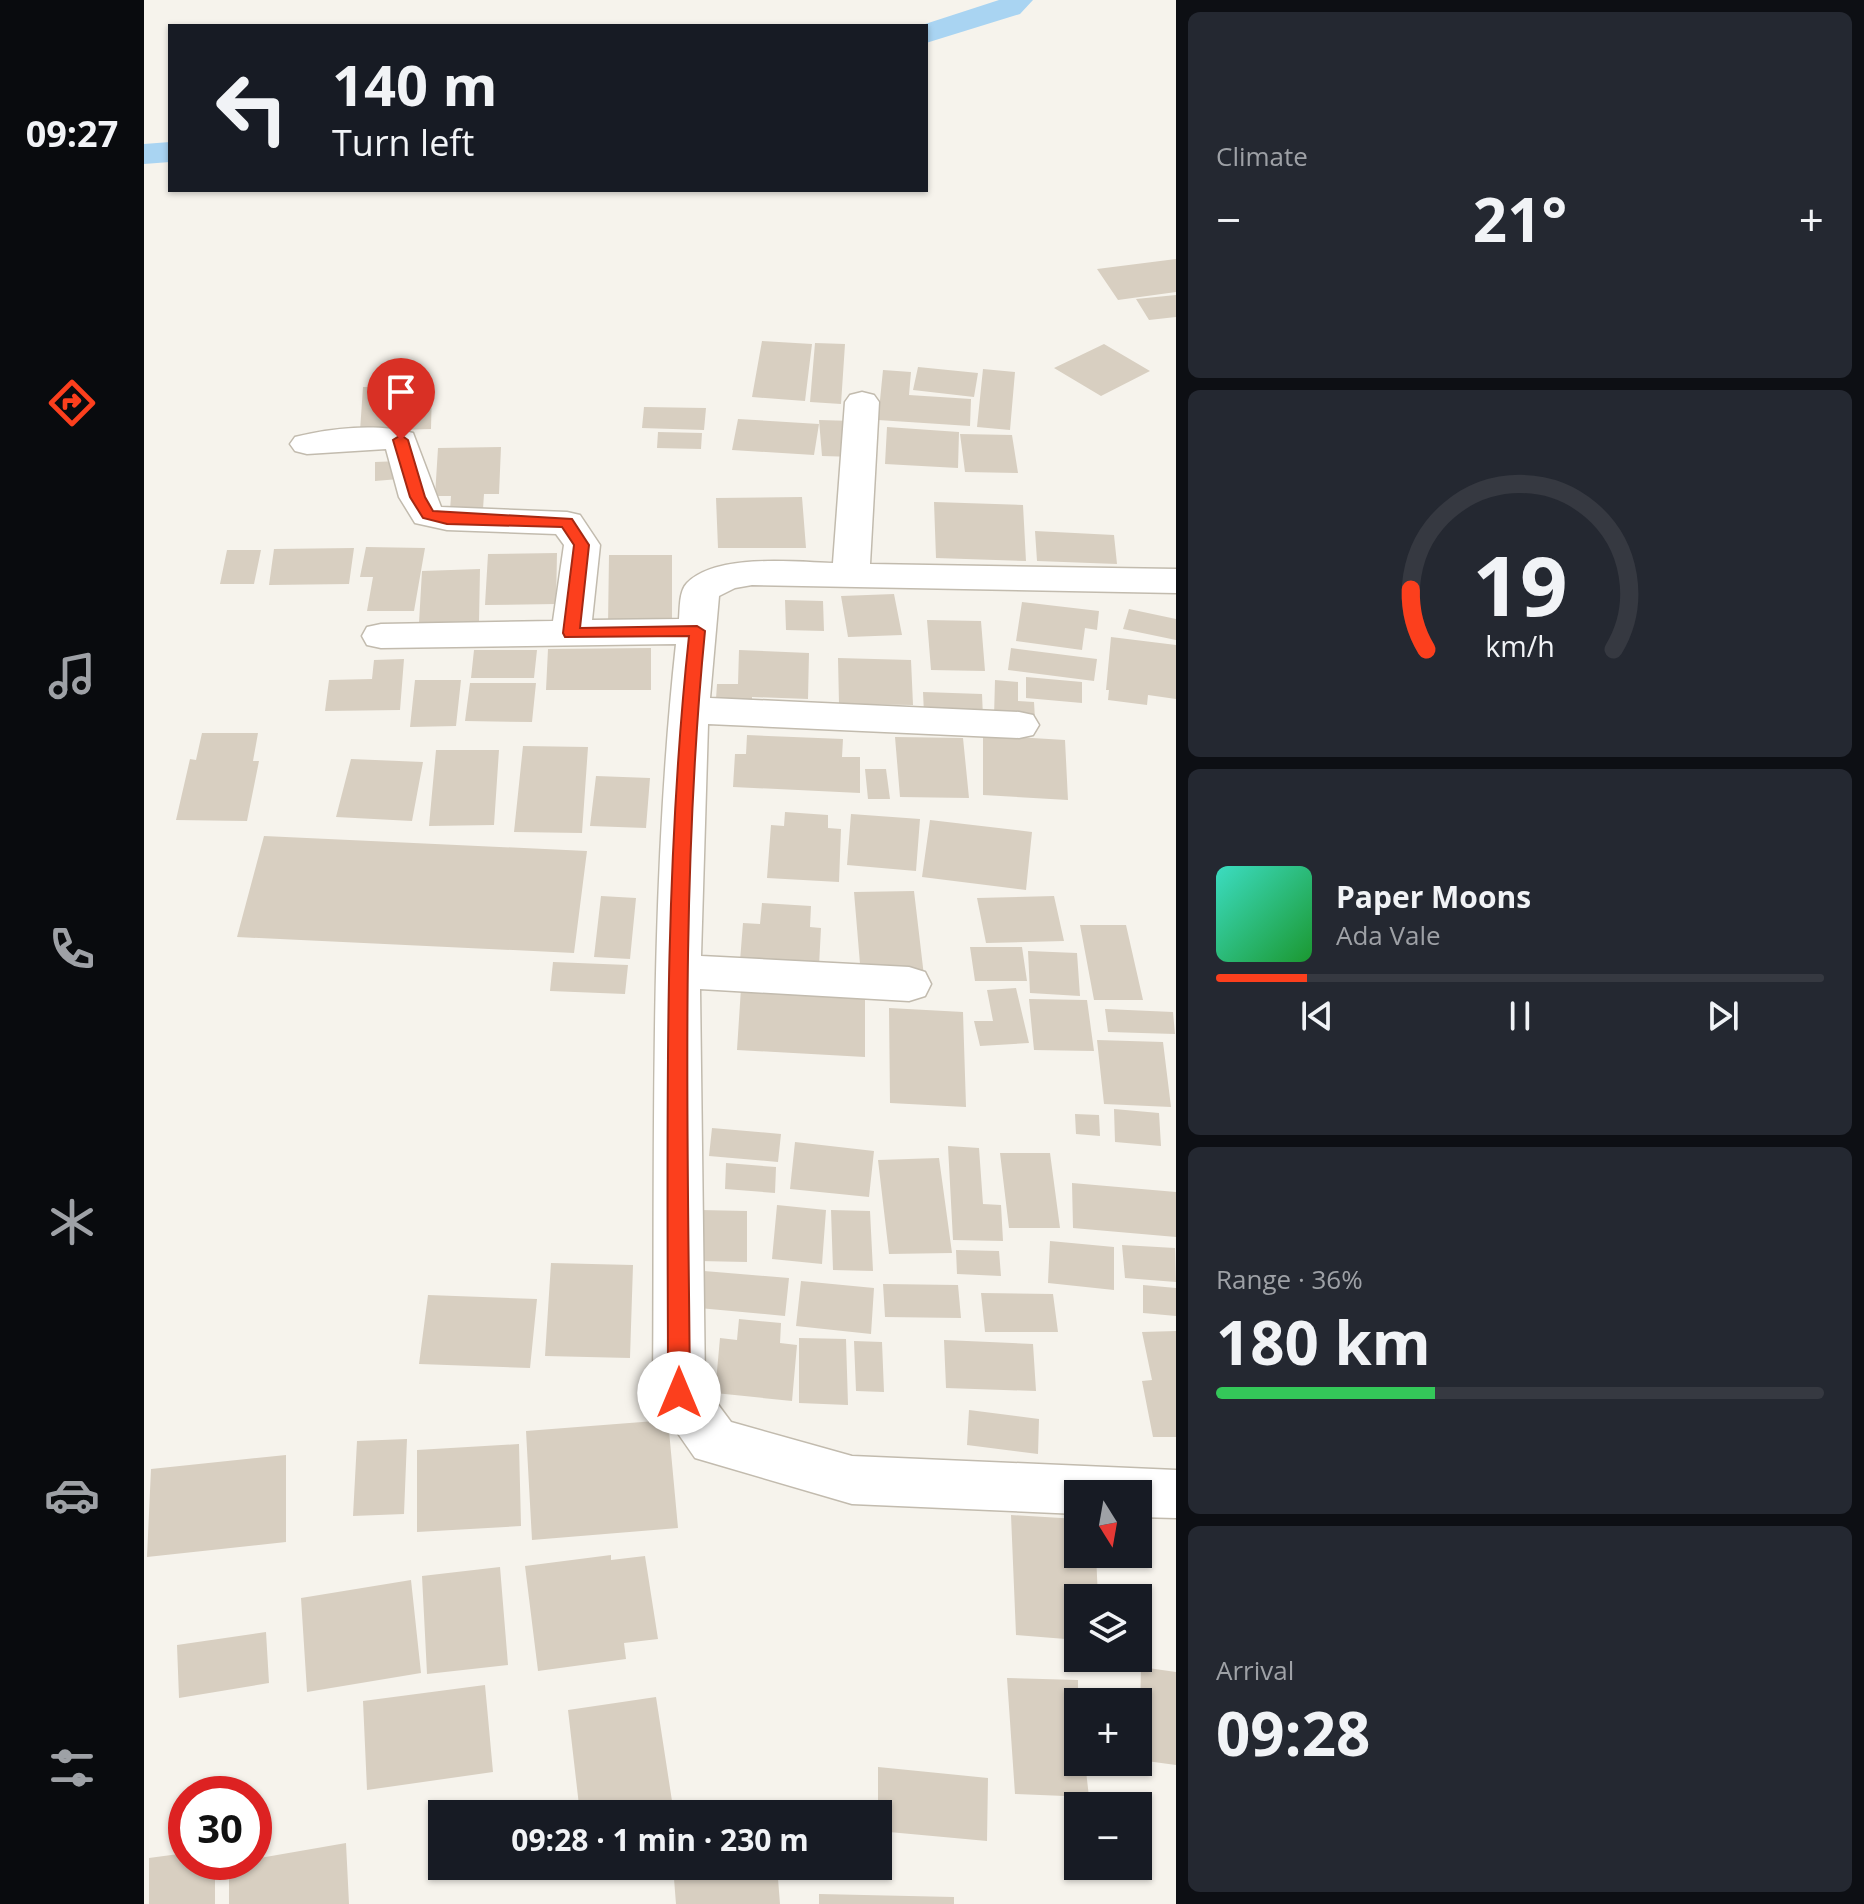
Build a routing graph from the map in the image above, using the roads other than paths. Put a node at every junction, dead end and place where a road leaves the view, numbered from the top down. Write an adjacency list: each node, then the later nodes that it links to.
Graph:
1 (862, 402): 3 (street)
2 (307, 444): 6 (street)
3 (851, 575): 4 (street); 5 (street)
4 (1176, 581)
5 (697, 631): 6 (street); 8 (street)
6 (571, 633): 7 (street)
7 (381, 636)
8 (689, 710): 9 (street); 10 (street)
9 (1019, 725)
10 (678, 971): 11 (street); 12 (street)
11 (909, 984)
12 (1176, 1494)

